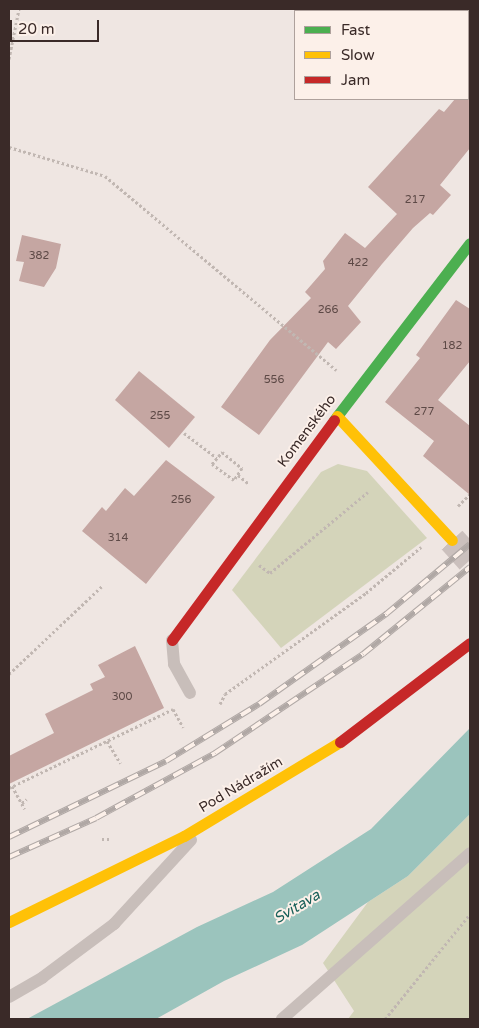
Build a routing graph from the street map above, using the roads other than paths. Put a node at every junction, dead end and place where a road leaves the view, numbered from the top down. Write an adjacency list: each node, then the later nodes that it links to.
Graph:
1 (470, 243): 2 (street, Komenského)
2 (337, 416): 3 (street); 4 (street, Komenského)
3 (452, 540)
4 (172, 640): 6 (lane)
5 (470, 643): 7 (street, Pod Nádražím)
6 (190, 693)
7 (203, 825): 9 (street, Pod Nádražím); 10 (lane)
8 (470, 853): 11 (lane)
9 (9, 922)
10 (9, 996)
11 (282, 1019)

